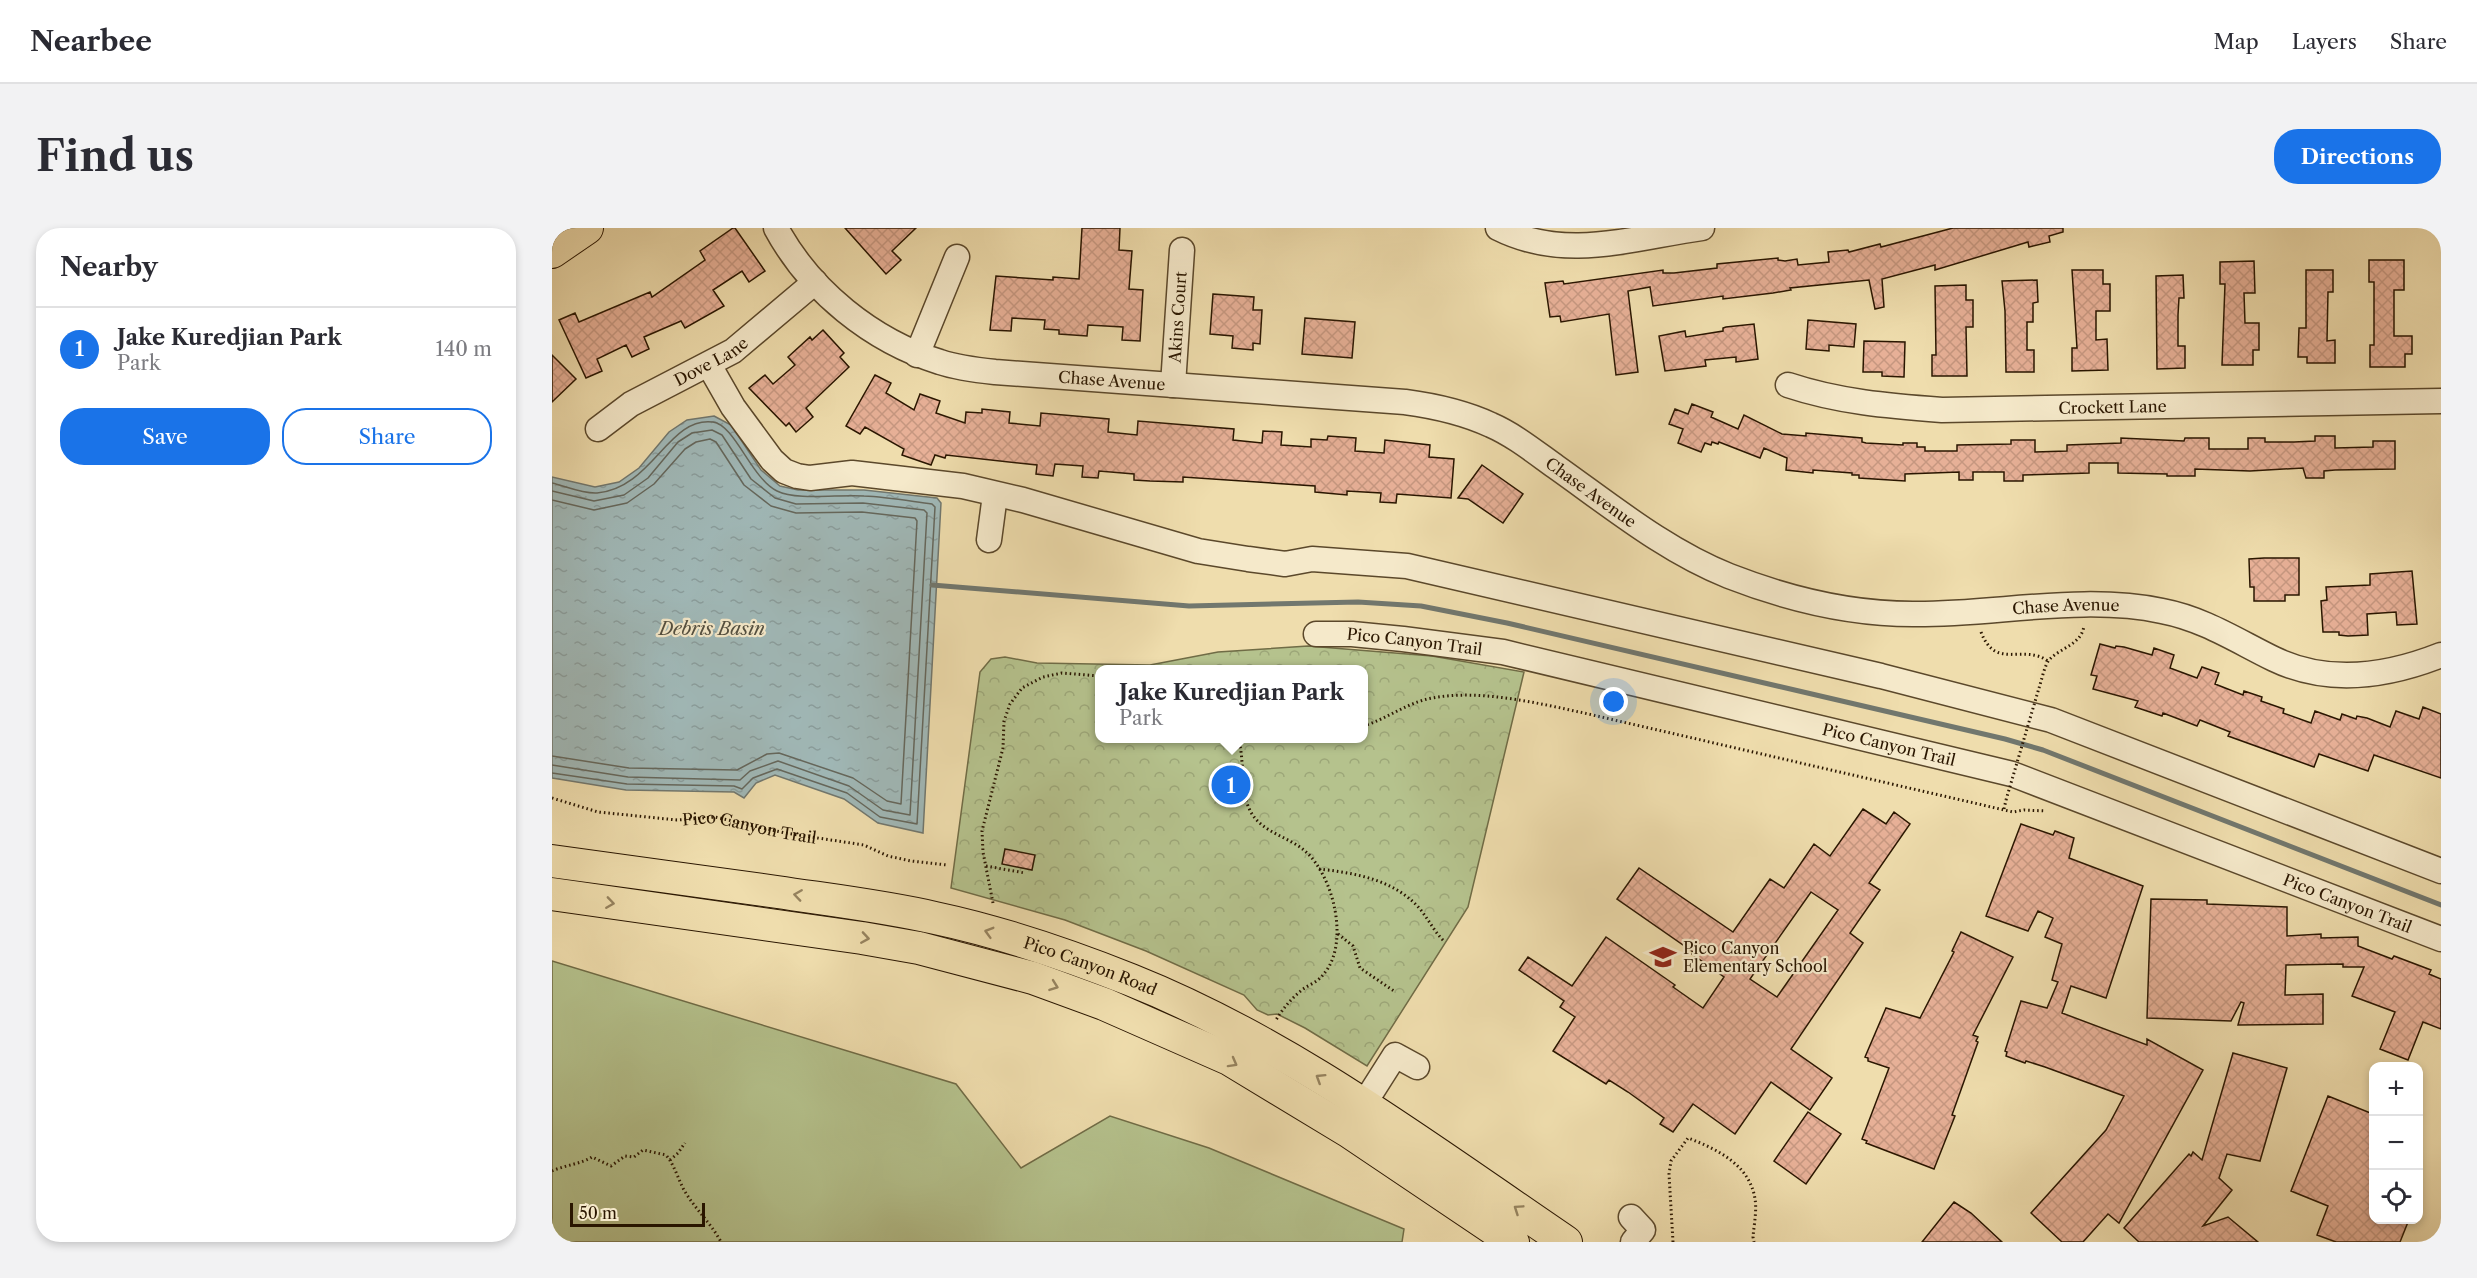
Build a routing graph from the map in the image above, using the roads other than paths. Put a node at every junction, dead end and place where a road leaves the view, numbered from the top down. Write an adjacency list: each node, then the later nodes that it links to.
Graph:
1 (587, 228): 7 (main road)
2 (776, 228): 9 (street, Chase Avenue)
3 (1498, 228): 5 (street)
4 (1702, 228): 5 (street)
5 (1625, 235)
6 (1182, 250): 12 (street, Akins Court)
7 (552, 252)
8 (957, 257): 10 (street)
9 (815, 282): 10 (street, Chase Avenue); 11 (street, Dove Lane)
10 (918, 355): 12 (street, Chase Avenue)
11 (709, 365): 15 (street, Dove Lane); 16 (street)
12 (1173, 385): 19 (street, Chase Avenue)
13 (1788, 385): 14 (street, Crockett Lane)
14 (2441, 401)
15 (598, 429)
16 (995, 495): 17 (street); 21 (street)
17 (989, 540)
18 (1316, 634): 23 (street, Pico Canyon Trail)
19 (2441, 655)
20 (552, 861): 25 (main road, Pico Canyon Road, one-way to 20)
21 (2441, 871)
22 (552, 894): 26 (main road, Pico Canyon Road, one-way to 26)
23 (2441, 939)
24 (1417, 1067): 25 (street)
25 (1364, 1104): 26 (street); 29 (main road, Pico Canyon Road, one-way to 25)
26 (1348, 1131): 28 (main road, Pico Canyon Road)
27 (1631, 1217): 30 (street)
28 (1513, 1242)
29 (1566, 1242)
30 (1633, 1242)

